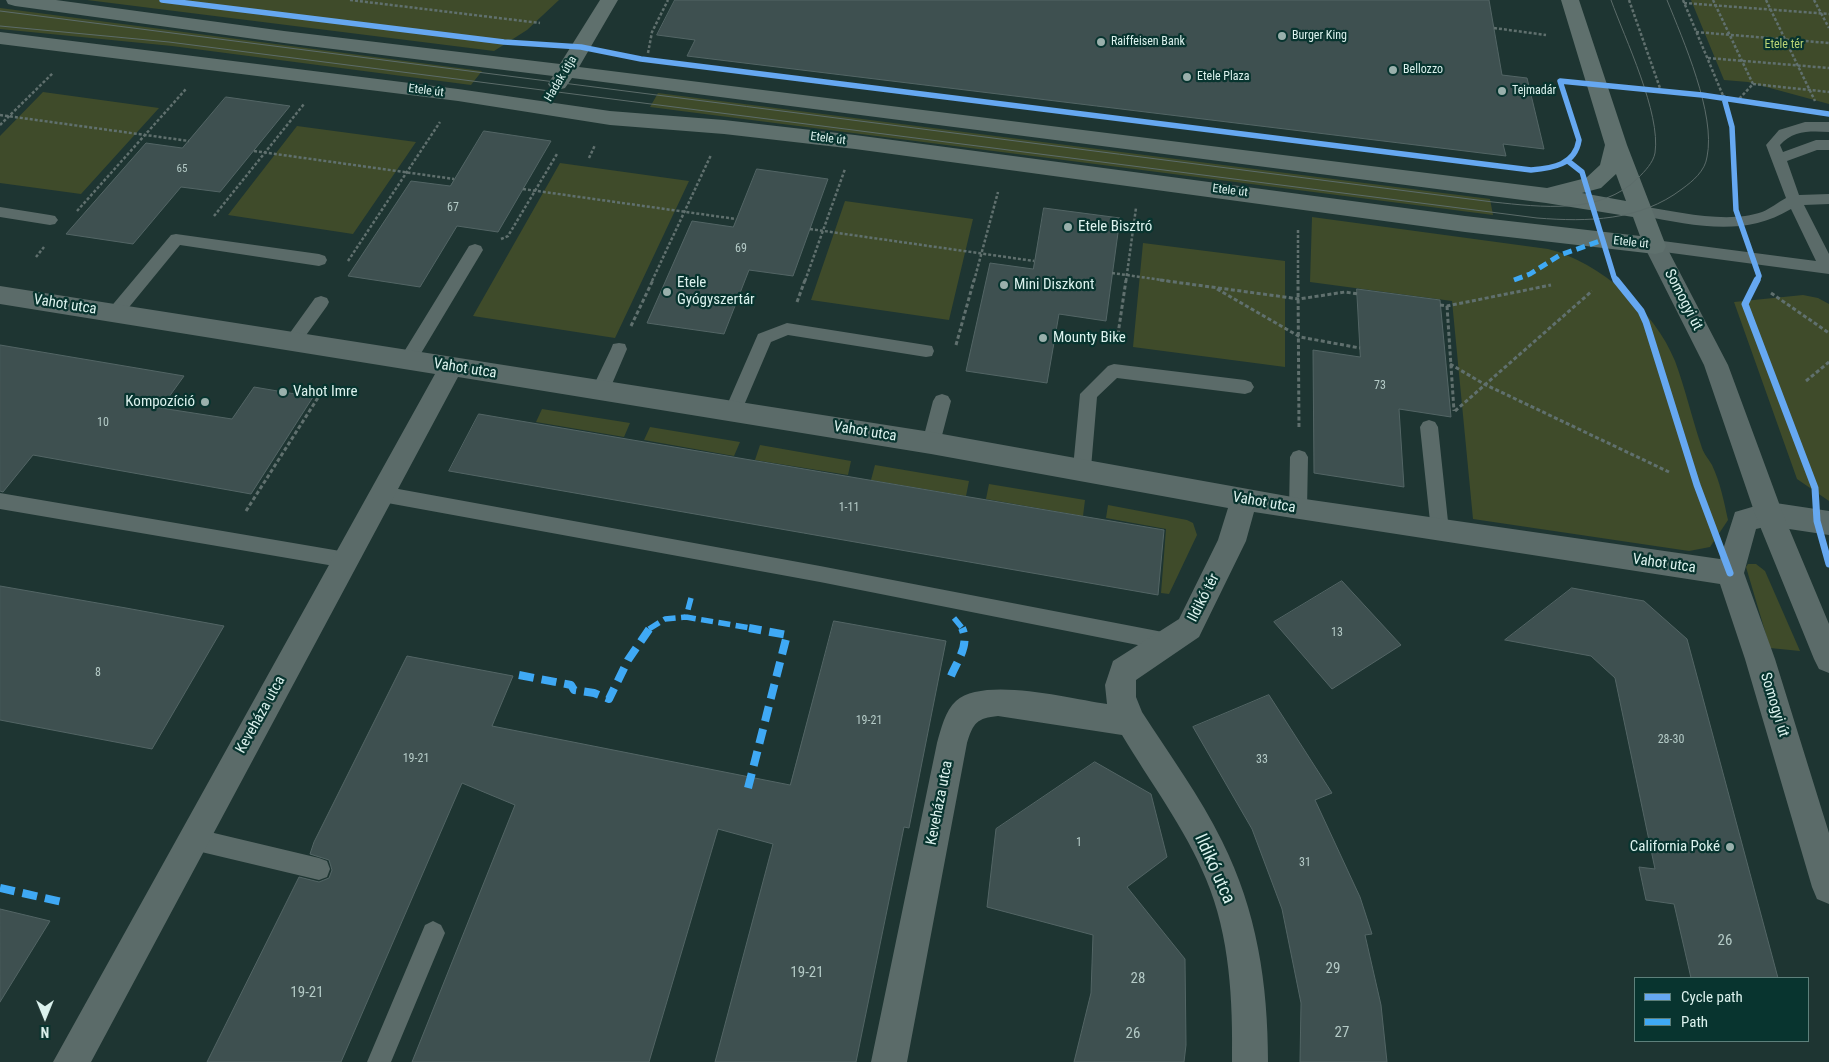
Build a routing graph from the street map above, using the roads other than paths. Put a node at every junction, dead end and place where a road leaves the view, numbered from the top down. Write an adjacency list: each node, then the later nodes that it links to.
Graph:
1 (15, 0): 5 (main road)
2 (609, 0): 5 (main road, Hadak útja)
3 (1570, 0): 8 (main road, Somogyi út)
4 (0, 38): 6 (main road, Etele út)
5 (566, 71): 6 (main road, Hadak útja); 11 (main road)
6 (545, 106): 17 (main road, Etele út)
7 (1829, 127): 10 (lane)
8 (1616, 145): 11 (main road); 14 (main road, Somogyi út)
9 (1829, 145): 10 (lane)
10 (1778, 159): 13 (lane)
11 (1546, 195): 14 (main road)
12 (1829, 199): 13 (lane)
13 (1794, 200): 14 (lane); 20 (lane)
14 (1642, 211): 17 (main road, Somogyi út)
15 (0, 212): 16 (lane)
16 (50, 220)
17 (1655, 246): 20 (lane); 41 (street, Somogyi út)
18 (476, 250): 27 (lane)
19 (319, 260): 23 (lane)
20 (1829, 268)
21 (0, 295): 23 (street, Vahot utca)
22 (321, 302): 24 (lane)
23 (115, 313): 24 (street, Vahot utca)
24 (293, 341): 27 (street, Vahot utca)
25 (619, 349): 30 (lane)
26 (926, 351): 32 (lane)
27 (408, 360): 28 (street, Vahot utca)
28 (451, 367): 30 (street, Vahot utca); 37 (street, Keveháza utca)
29 (1246, 387): 36 (lane)
30 (600, 391): 32 (street, Vahot utca)
31 (942, 401): 34 (lane)
32 (733, 412): 34 (street, Vahot utca)
33 (1429, 427): 43 (lane)
34 (930, 443): 36 (street, Vahot utca)
35 (1299, 457): 40 (lane)
36 (1082, 468): 38 (street, Vahot utca)
37 (382, 494): 44 (street, Keveháza utca); 46 (lane)
38 (1244, 500): 40 (street, Vahot utca); 46 (street, Ildikó tér)
39 (0, 501): 44 (lane)
40 (1298, 509): 43 (street, Vahot utca)
41 (1769, 514): 42 (street); 45 (street); 47 (street, Somogyi út)
42 (1829, 523)
43 (1440, 531): 45 (street, Vahot utca)
44 (346, 560): 49 (street, Keveháza utca)
45 (1730, 573): 51 (street, Somogyi út)
46 (1168, 642): 48 (street, Ildikó tér)
47 (1829, 659)
48 (1131, 722): 55 (street, Keveháza utca); 56 (street, Ildikó utca)
49 (193, 840): 50 (lane); 53 (street, Keveháza utca)
50 (319, 869)
51 (1829, 886)
52 (433, 933): 54 (lane)
53 (71, 1062)
54 (379, 1062)
55 (889, 1062)
56 (1250, 1062)

